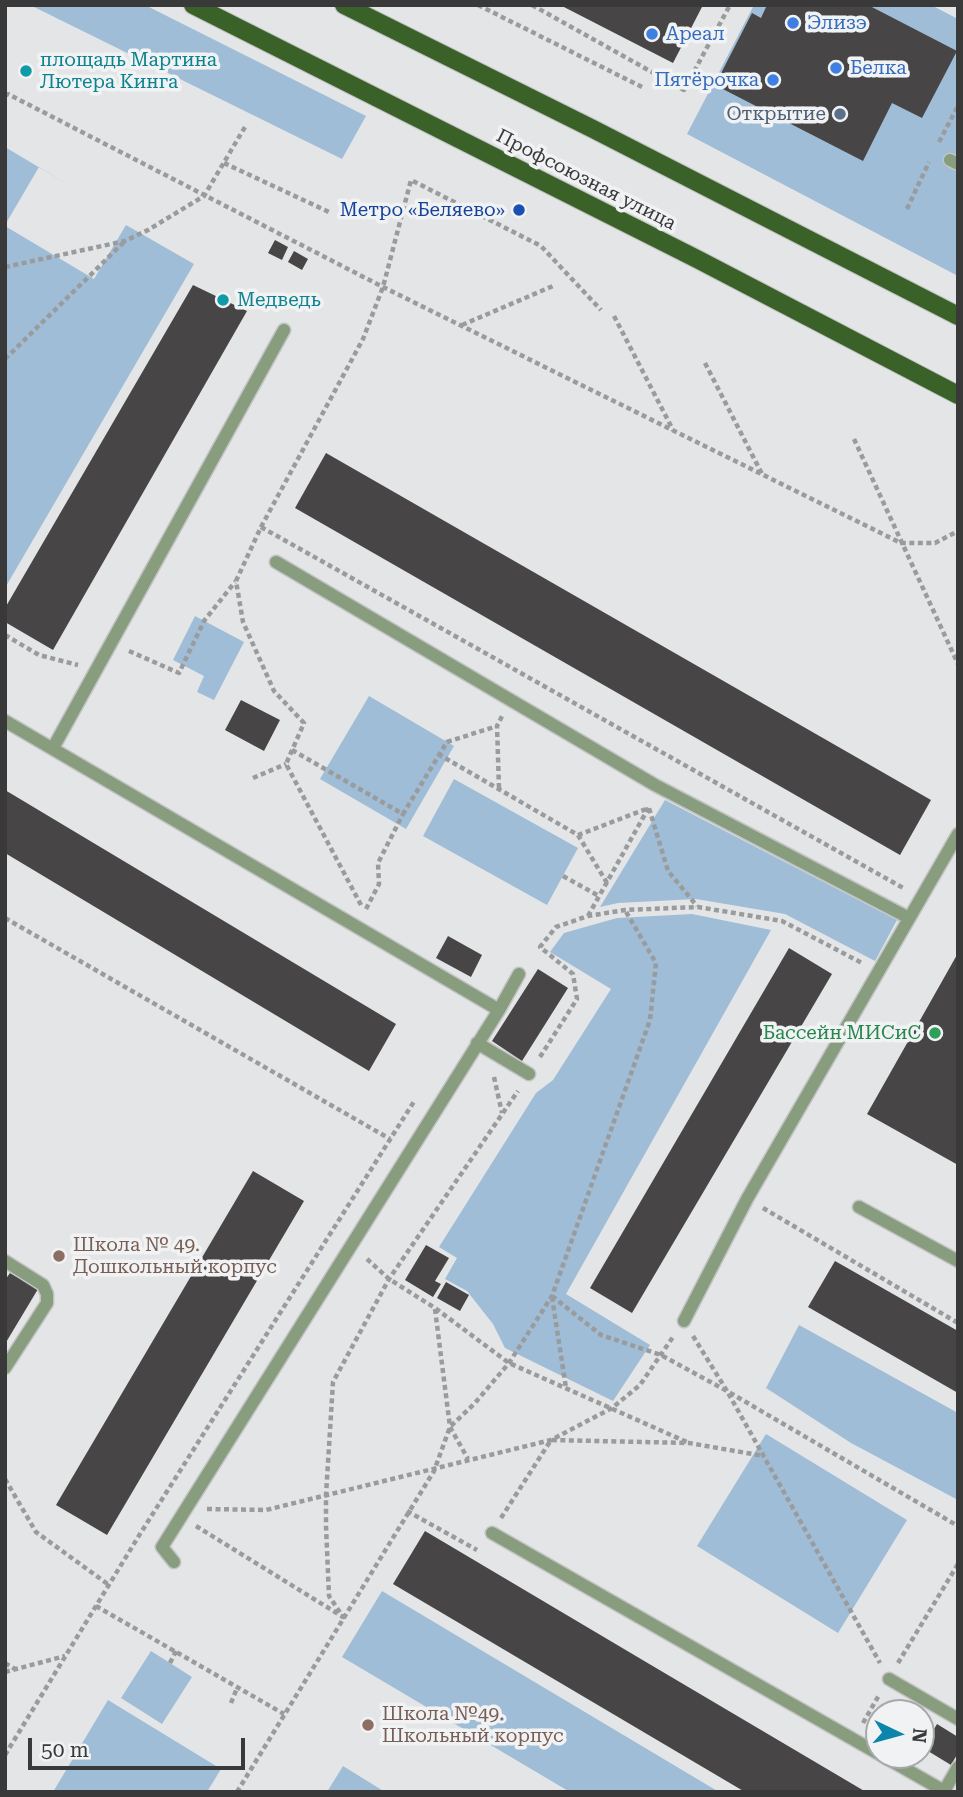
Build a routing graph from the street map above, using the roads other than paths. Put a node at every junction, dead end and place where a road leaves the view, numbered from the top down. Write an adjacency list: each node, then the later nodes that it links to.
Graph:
1 (193, 5): 5 (main road, Профсоюзная улица)
2 (344, 5): 3 (main road)
3 (958, 316)
4 (284, 330): 8 (lane)
5 (958, 395)
6 (276, 562): 10 (lane)
7 (5, 721): 8 (lane)
8 (53, 748): 12 (lane)
9 (958, 834): 10 (lane)
10 (909, 918): 18 (lane)
11 (519, 974): 12 (lane)
12 (499, 1010): 13 (lane)
13 (482, 1046): 14 (lane); 21 (lane)
14 (529, 1074)
15 (859, 1207): 17 (lane)
16 (5, 1261): 19 (lane)
17 (958, 1261)
18 (684, 1321)
19 (5, 1368)
20 (492, 1533): 24 (lane)
21 (174, 1562)
22 (888, 1679): 23 (lane)
23 (958, 1719)
24 (865, 1746)
25 (958, 1767): 26 (lane)
26 (906, 1769)

